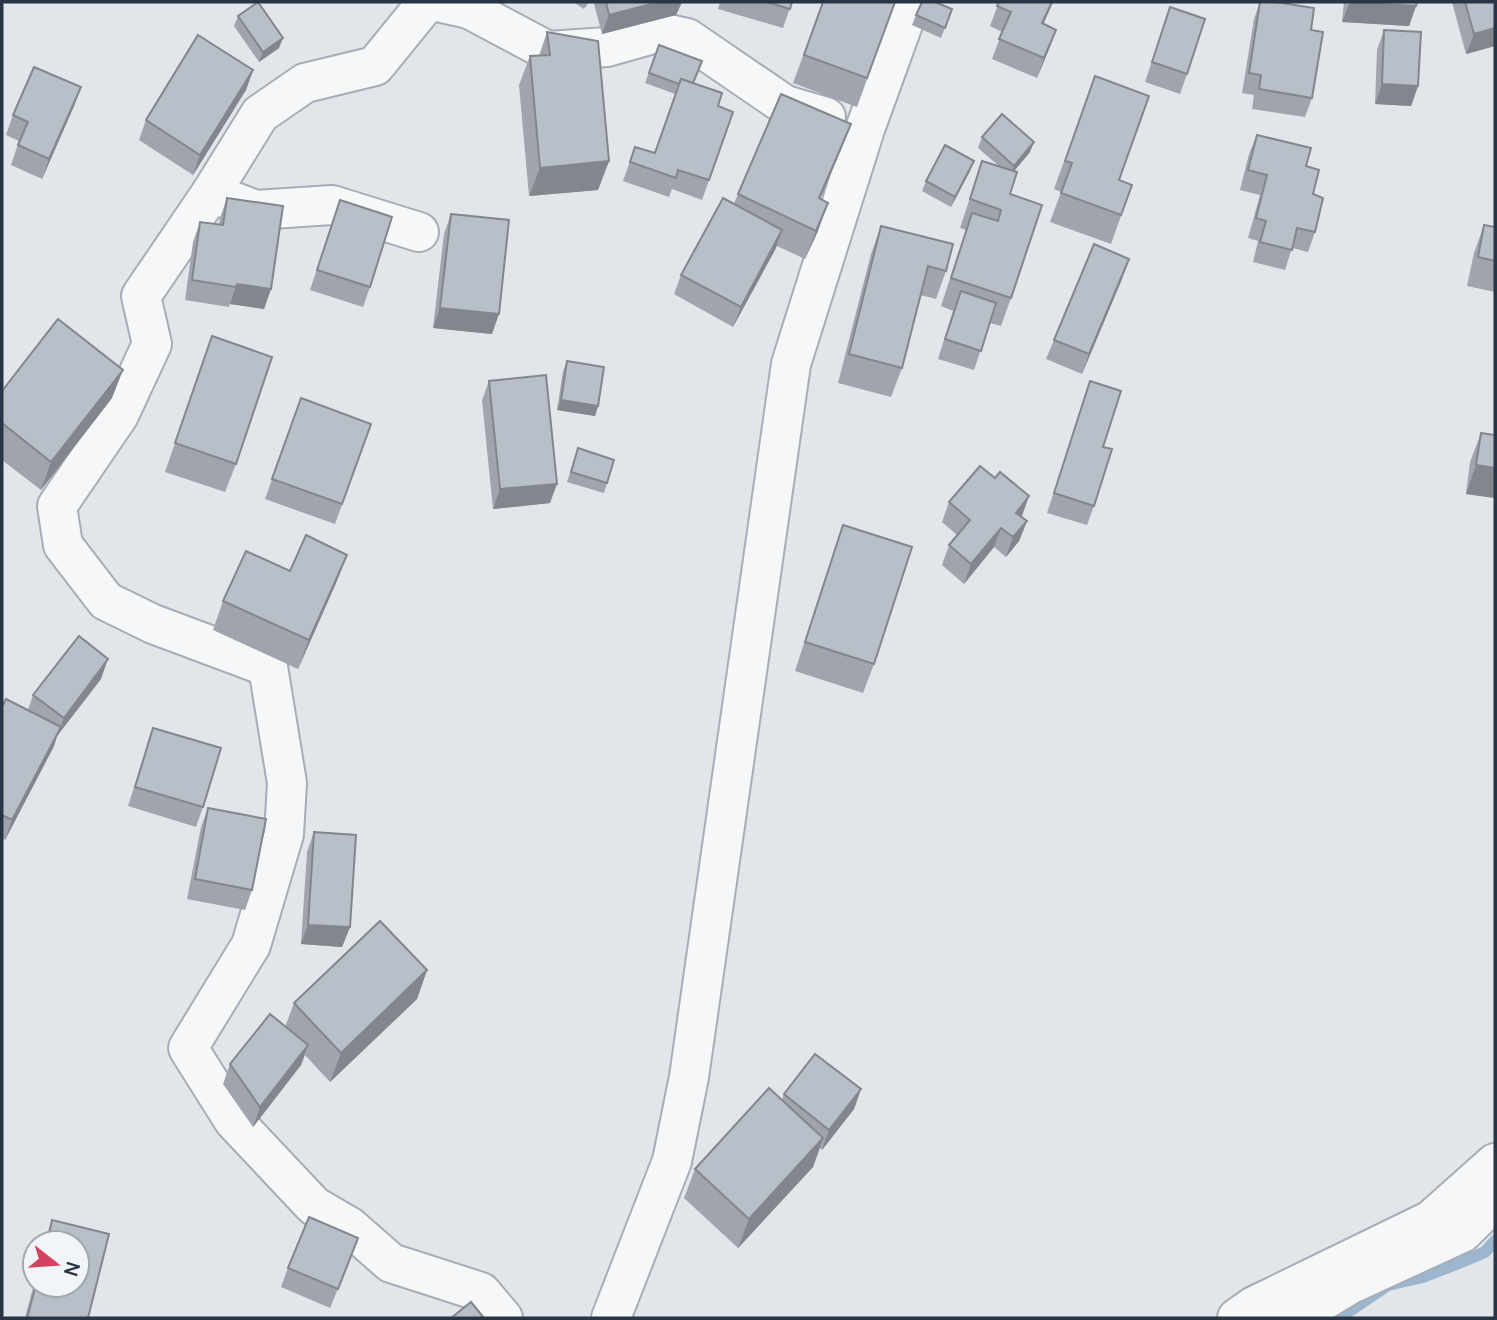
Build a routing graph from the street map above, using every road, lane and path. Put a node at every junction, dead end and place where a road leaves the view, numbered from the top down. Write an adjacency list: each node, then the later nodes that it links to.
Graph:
1 (427, 2): 5 (street)
2 (911, 2): 4 (street)
3 (461, 4): 4 (street)
4 (864, 129): 10 (street)
5 (212, 193): 6 (street); 9 (street)
6 (419, 232)
7 (1495, 1163): 11 (street)
8 (1495, 1201): 12 (street)
9 (503, 1318)
10 (611, 1318)
11 (1237, 1318)
12 (1295, 1318)

